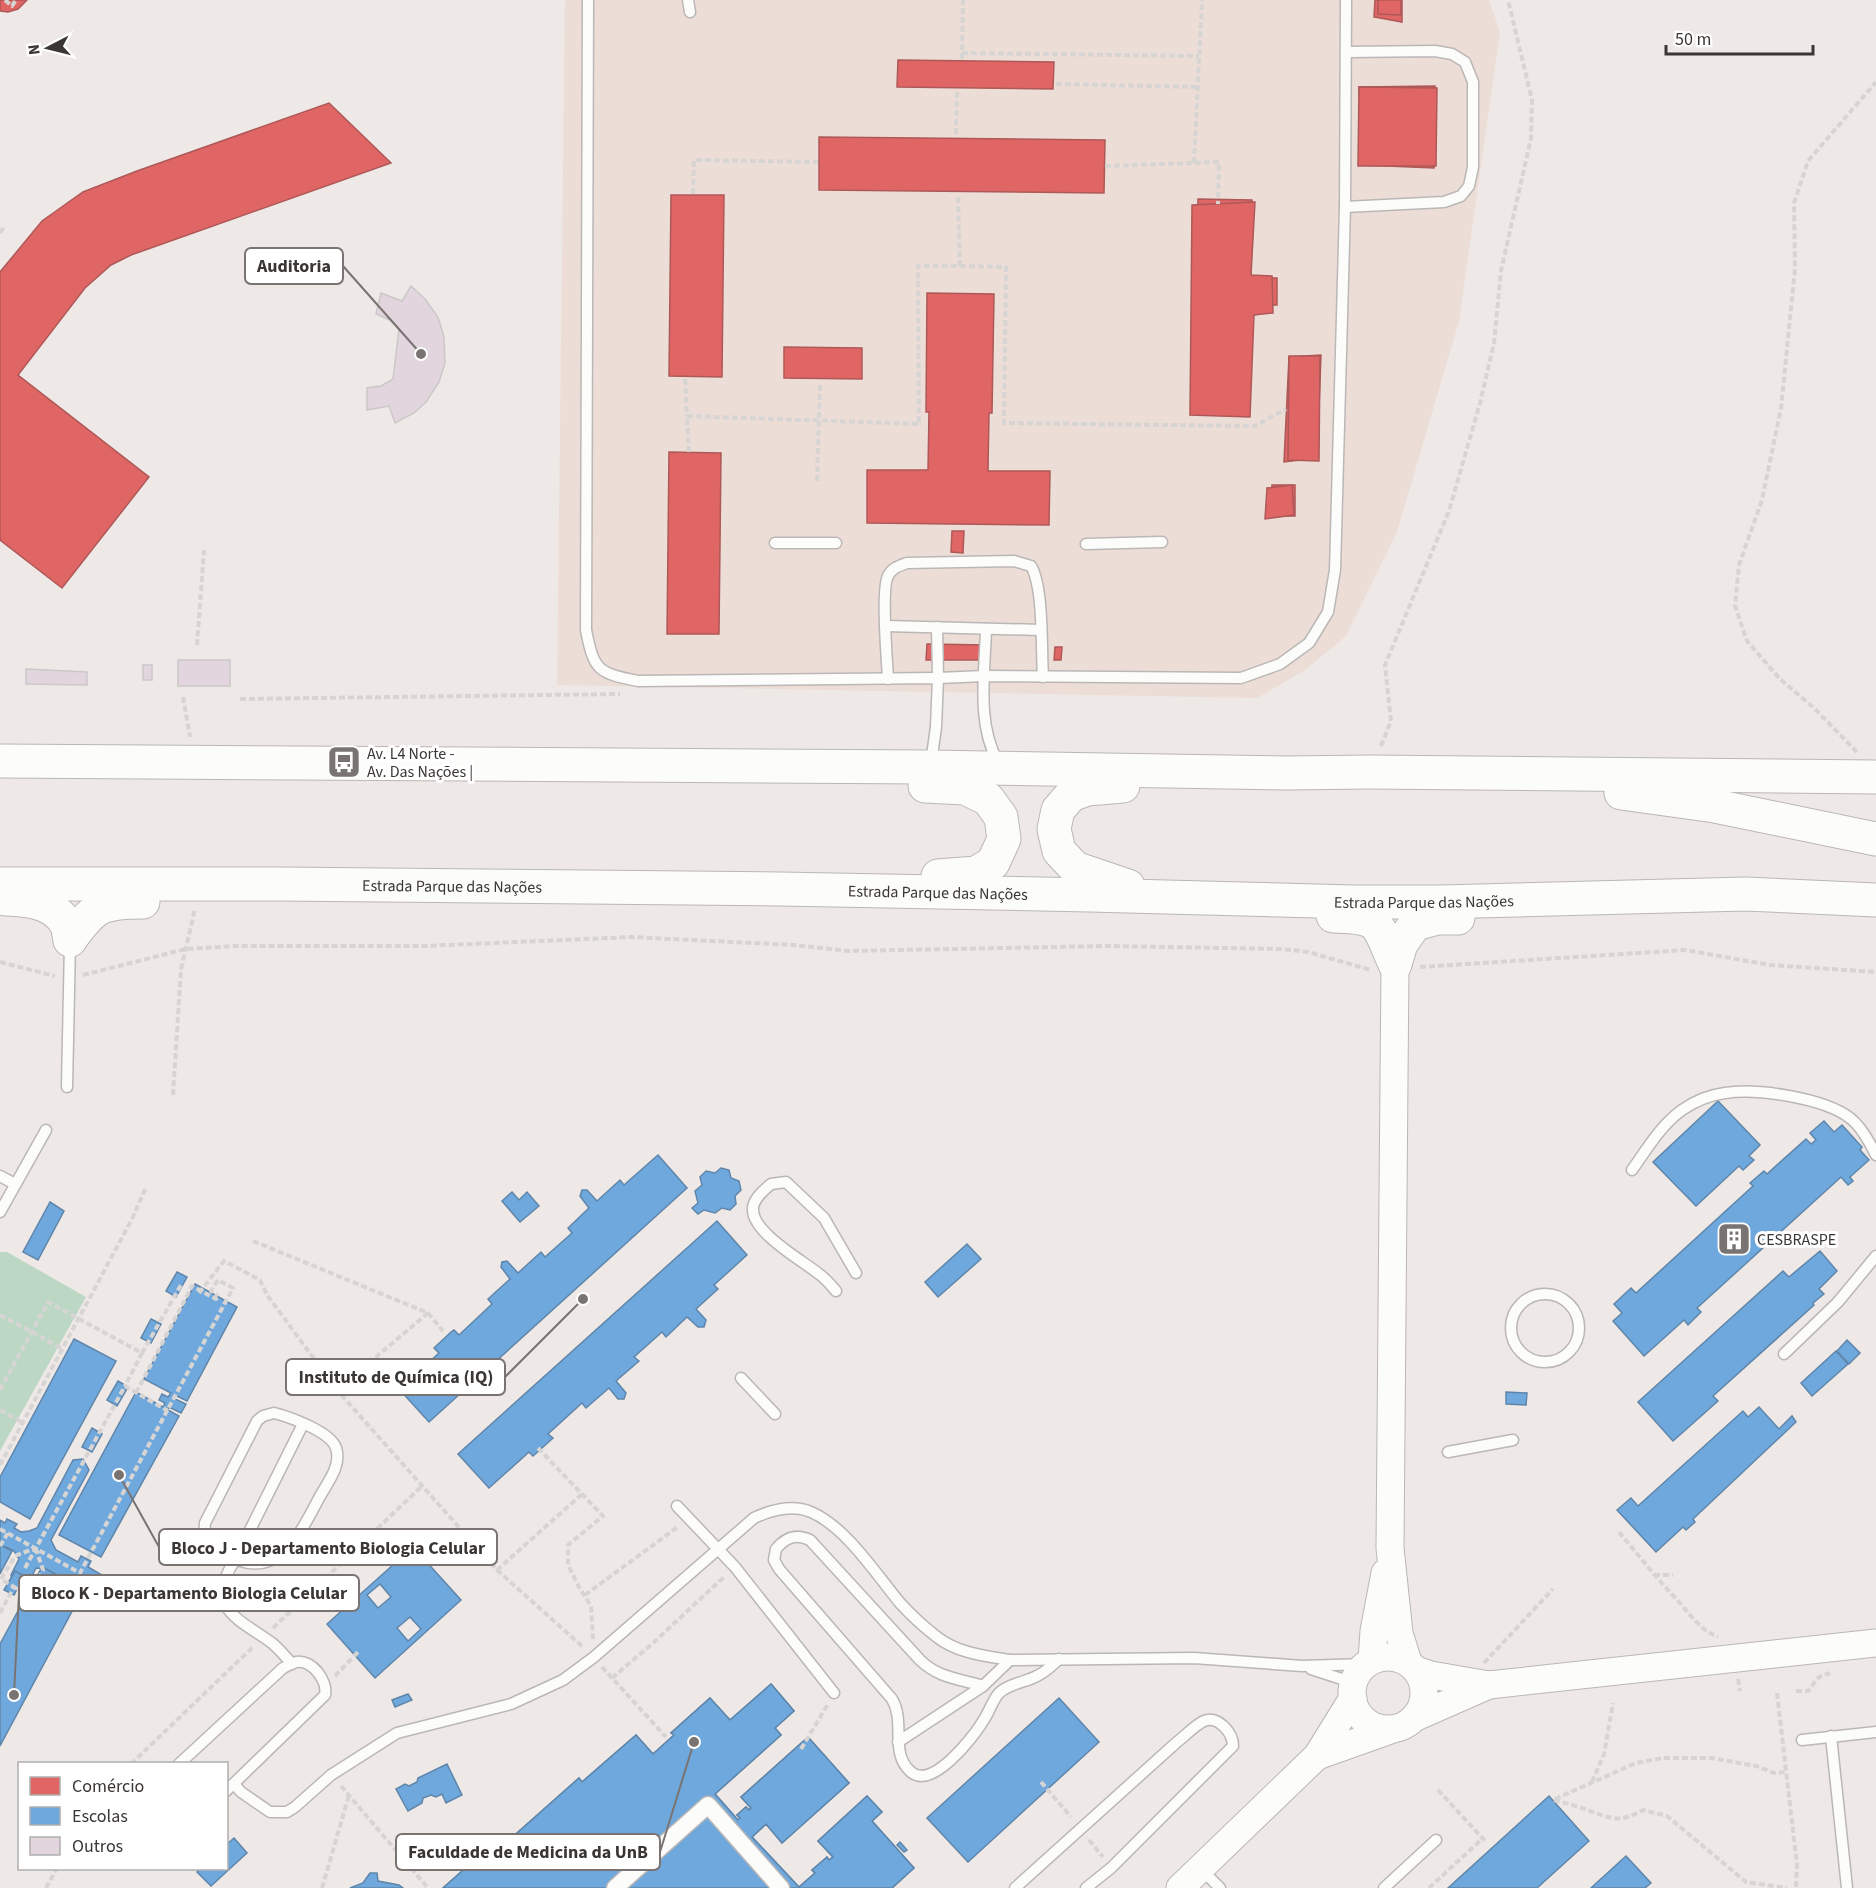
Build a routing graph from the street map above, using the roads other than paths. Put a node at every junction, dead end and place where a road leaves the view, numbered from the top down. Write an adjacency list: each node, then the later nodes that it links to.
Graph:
1 (588, 0): 18 (lane)
2 (688, 0): 4 (lane)
3 (1346, 0): 5 (lane)
4 (690, 12)
5 (1347, 52): 6 (lane); 6 (lane)
6 (1345, 207): 16 (lane)
7 (1162, 542): 10 (lane)
8 (775, 543): 9 (lane)
9 (836, 543)
10 (1086, 544)
11 (886, 626): 12 (lane); 14 (lane); 18 (lane)
12 (937, 627): 13 (lane); 17 (lane)
13 (986, 628): 14 (lane); 15 (lane)
14 (1041, 630): 16 (lane)
15 (985, 676): 16 (lane); 17 (lane); 23 (lane)
16 (1043, 677)
17 (938, 678): 18 (lane); 22 (lane)
18 (888, 679)
19 (0, 761): 20 (highway)
20 (761, 766): 22 (highway); 29 (highway)
21 (1868, 766): 25 (highway)
22 (930, 767): 23 (highway)
23 (1002, 768): 24 (highway)
24 (1287, 773): 25 (highway); 30 (highway)
25 (1474, 773): 26 (highway)
26 (1876, 839)
27 (280, 884): 28 (highway, Estrada Parque das Nações); 29 (highway, Estrada Parque das Nações); 34 (highway)
28 (0, 885)
29 (781, 889): 30 (highway, Estrada Parque das Nações)
30 (1142, 897): 31 (highway, Estrada Parque das Nações); 35 (highway)
31 (1643, 897): 33 (highway, Estrada Parque das Nações); 35 (highway)
32 (0, 899): 34 (highway)
33 (1876, 900)
34 (70, 940): 36 (lane)
35 (1394, 968): 55 (street)
36 (67, 1086)
37 (46, 1130): 41 (lane)
38 (1876, 1155): 39 (lane)
39 (1632, 1170)
40 (0, 1176): 41 (lane)
41 (15, 1184): 42 (lane)
42 (0, 1212)
43 (1876, 1256): 46 (lane)
44 (855, 1273): 45 (lane)
45 (836, 1291)
46 (1784, 1354)
47 (1565, 1356): 47 (lane)
48 (741, 1378): 49 (lane)
49 (775, 1414)
50 (303, 1424): 56 (lane); 56 (lane); 56 (lane)
51 (1513, 1440): 52 (lane)
52 (1448, 1452)
53 (677, 1506): 54 (lane)
54 (718, 1548): 59 (lane); 66 (lane); 74 (lane)
55 (1390, 1548): 62 (street); 63 (street)
56 (235, 1560): 60 (lane)
57 (1876, 1643): 64 (street)
58 (1059, 1659): 59 (lane); 61 (lane); 71 (lane)
59 (1010, 1660): 65 (lane)
60 (292, 1664): 73 (lane); 74 (lane)
61 (1302, 1666): 63 (lane); 63 (lane)
62 (1412, 1666): 63 (street); 64 (street); 67 (street)
63 (1361, 1677): 67 (street); 72 (street)
64 (1478, 1683): 67 (street)
65 (983, 1686): 71 (lane); 71 (lane)
66 (834, 1693)
67 (1403, 1724): 72 (street)
68 (1876, 1732): 69 (lane)
69 (1832, 1736): 70 (lane); 83 (lane)
70 (1802, 1740)
71 (898, 1742)
72 (1317, 1756): 76 (street)
73 (181, 1762)
74 (230, 1788)
75 (1436, 1840): 82 (lane)
76 (1211, 1879): 81 (street)
77 (1093, 1886): 80 (lane)
78 (615, 1888): 79 (street)
79 (781, 1888)
80 (1015, 1888)
81 (1180, 1888)
82 (1384, 1888)
83 (1847, 1888)

